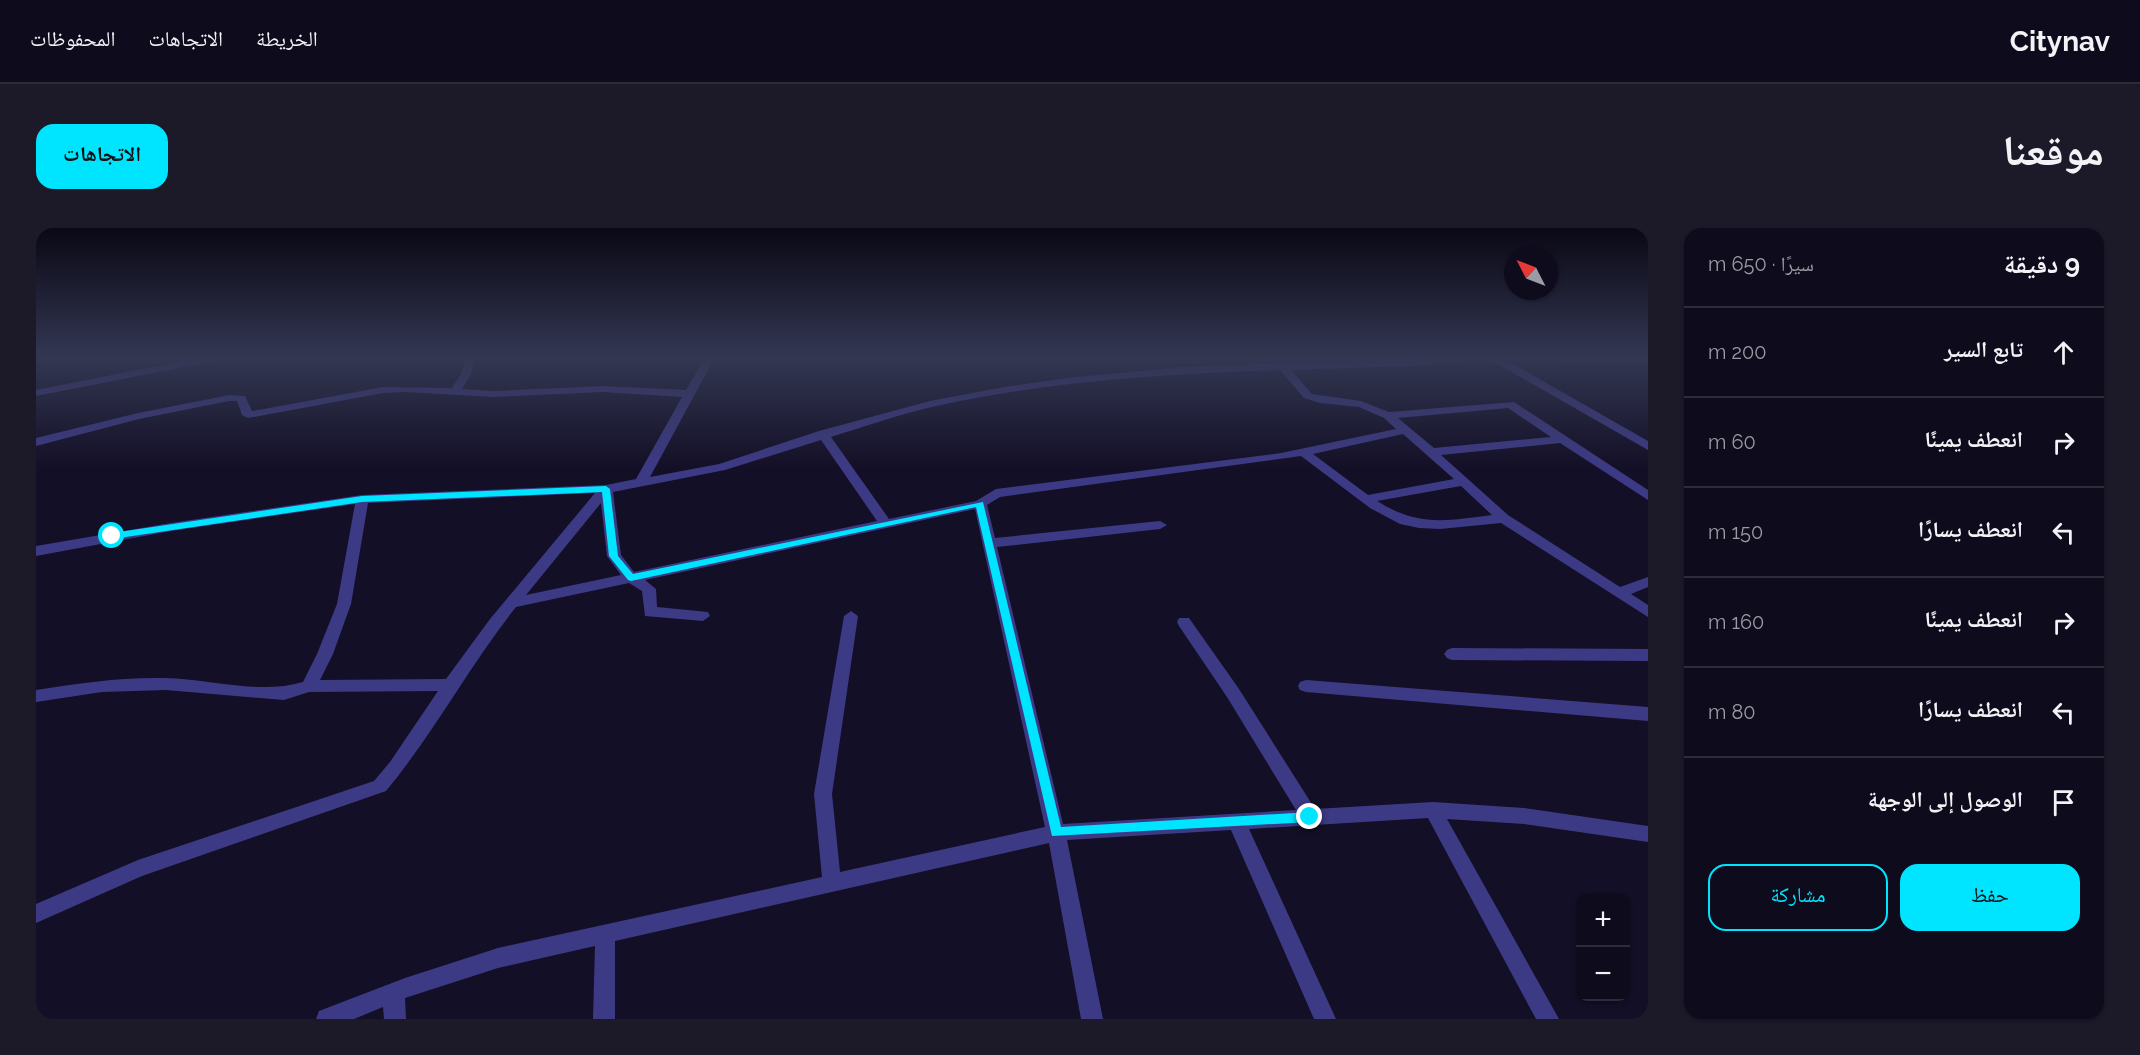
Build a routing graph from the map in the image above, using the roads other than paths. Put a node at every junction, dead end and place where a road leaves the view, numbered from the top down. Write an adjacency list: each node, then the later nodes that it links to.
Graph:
1 (363, 394): 10 (street)
2 (689, 394): 14 (street)
3 (984, 394): 8 (street)
4 (1306, 394): 6 (street)
5 (1557, 394): 11 (street)
6 (1388, 416): 7 (street); 9 (street)
7 (1406, 430): 12 (street); 13 (street)
8 (823, 434): 14 (street); 22 (street)
9 (1565, 439): 12 (street); 17 (street)
10 (36, 442)
11 (1648, 447)
12 (1431, 452): 15 (street)
13 (1304, 453): 19 (street); 20 (street)
14 (641, 482): 16 (street)
15 (1461, 482): 19 (street); 21 (street)
16 (606, 489): 18 (street); 26 (street); 29 (street)
17 (1646, 492)
18 (362, 499): 25 (street); 37 (street)
19 (1366, 499): 21 (street)
20 (980, 504): 22 (street); 24 (street)
21 (1503, 518): 28 (street)
22 (886, 524): 26 (street)
23 (1160, 525): 24 (street)
24 (989, 543): 44 (street)
25 (36, 551)
26 (631, 578): 29 (street); 31 (street)
27 (1648, 582): 28 (street)
28 (1619, 593): 30 (street)
29 (512, 603): 36 (street)
30 (1648, 612)
31 (704, 616)
32 (851, 616): 46 (street)
33 (1184, 622): 42 (street)
34 (1452, 654): 35 (street)
35 (1648, 655)
36 (451, 685): 37 (street); 47 (street)
37 (309, 686): 39 (street)
38 (1306, 686): 40 (street)
39 (36, 696)
40 (1648, 714)
41 (1433, 810): 42 (street); 45 (street); 55 (street)
42 (1310, 817): 43 (street)
43 (1236, 821): 44 (street); 54 (street)
44 (1056, 833): 46 (street); 53 (street)
45 (1648, 834)
46 (832, 883): 48 (street)
47 (36, 914)
48 (605, 934): 49 (street); 52 (street)
49 (392, 993): 50 (street); 51 (street)
50 (327, 1019)
51 (395, 1019)
52 (604, 1019)
53 (1092, 1019)
54 (1325, 1019)
55 (1548, 1019)

